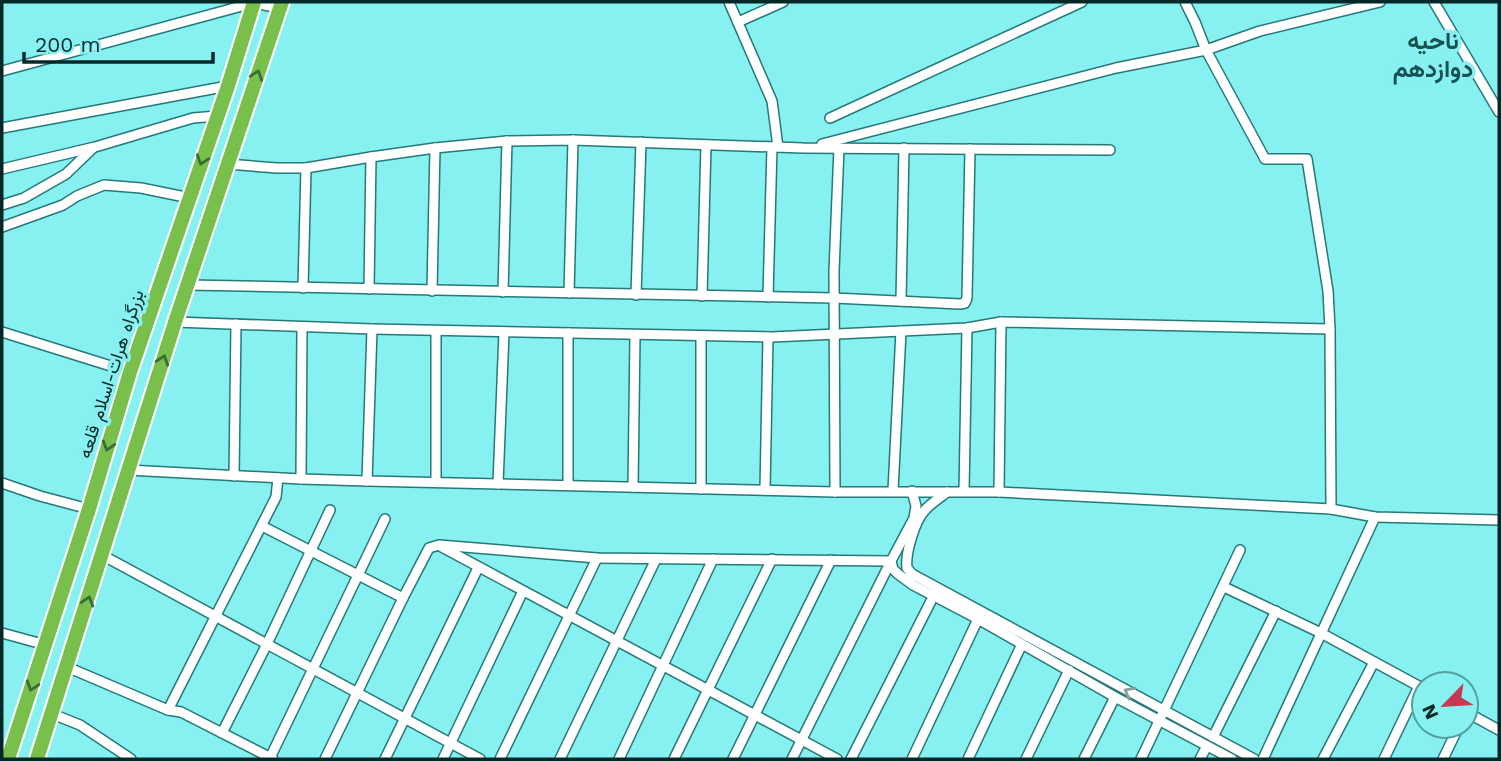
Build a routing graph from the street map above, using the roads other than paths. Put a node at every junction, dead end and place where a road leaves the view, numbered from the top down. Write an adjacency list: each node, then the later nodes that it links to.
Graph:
1 (254, 2): 8 (street); 11 (street); 12 (highway, بزرگراه هرات-اسلام قلعه)
2 (729, 2): 9 (street)
3 (783, 2): 9 (street)
4 (1082, 2): 15 (street)
5 (1185, 2): 10 (street)
6 (1380, 2): 10 (street)
7 (1434, 2): 13 (street)
8 (281, 5): 30 (highway, one-way to 8)
9 (738, 22): 22 (street)
10 (1206, 50): 24 (street); 53 (street)
11 (2, 71)
12 (228, 86): 14 (highway, بزرگراه هرات-اسلام قلعه); 16 (street)
13 (1499, 112)
14 (217, 116): 21 (street); 33 (highway, بزرگراه هرات-اسلام قلعه, one-way to 33)
15 (830, 118)
16 (2, 128)
17 (573, 140): 18 (street); 19 (street); 41 (street)
18 (507, 141): 23 (street); 40 (street)
19 (641, 142): 20 (street); 42 (street)
20 (706, 145): 22 (street); 43 (street)
21 (95, 147): 32 (street); 34 (street)
22 (775, 147): 24 (street); 44 (street)
23 (435, 148): 29 (street); 39 (street)
24 (803, 148): 25 (street)
25 (839, 148): 26 (street); 45 (street)
26 (904, 148): 27 (street); 46 (street)
27 (970, 149): 28 (street); 46 (street)
28 (1110, 150)
29 (371, 157): 31 (street); 38 (street)
30 (227, 164): 31 (street); 36 (highway)
31 (306, 168): 37 (street)
32 (2, 169)
33 (190, 198): 35 (street); 63 (highway, بزرگراه هرات-اسلام قلعه)
34 (2, 205)
35 (2, 227)
36 (188, 285): 37 (street); 48 (highway)
37 (303, 288): 38 (street)
38 (369, 289): 39 (street)
39 (432, 291): 40 (street)
40 (503, 292): 41 (street)
41 (569, 293): 42 (street)
42 (636, 295): 43 (street)
43 (702, 296): 44 (street)
44 (768, 297): 45 (street)
45 (834, 298): 46 (street); 59 (street)
46 (901, 302)
47 (1001, 321): 51 (street); 53 (street); 81 (street)
48 (175, 322): 49 (street); 64 (highway, one-way to 48)
49 (236, 324): 50 (street); 65 (street)
50 (302, 327): 52 (street); 67 (street)
51 (967, 328): 55 (street); 78 (street)
52 (372, 329): 54 (street); 68 (street)
53 (1331, 329): 83 (street)
54 (436, 331): 57 (street); 69 (street)
55 (901, 331): 59 (street); 76 (street)
56 (2, 332): 63 (street)
57 (504, 332): 58 (street); 71 (street)
58 (568, 333): 60 (street); 72 (street)
59 (833, 334): 62 (street); 79 (street)
60 (635, 335): 61 (street); 73 (street)
61 (701, 336): 62 (street); 74 (street)
62 (768, 337): 75 (street)
63 (130, 372): 82 (highway, بزرگراه هرات-اسلام قلعه, one-way to 82)
64 (128, 470): 65 (street); 92 (highway)
65 (234, 476): 66 (street)
66 (278, 478): 67 (street); 88 (street)
67 (301, 479): 68 (street)
68 (367, 481): 69 (street)
69 (436, 482): 71 (street)
70 (2, 483): 82 (street)
71 (498, 484): 72 (street)
72 (568, 485): 73 (street)
73 (633, 487): 74 (street)
74 (701, 489): 75 (street)
75 (765, 490): 79 (street)
76 (893, 491): 77 (street); 79 (street)
77 (912, 491): 80 (street); 98 (street)
78 (964, 491): 80 (street); 81 (street)
79 (835, 492)
80 (948, 492): 128 (street, one-way to 80)
81 (999, 492): 83 (street)
82 (89, 509): 114 (highway, بزرگراه هرات-اسلام قلعه)
83 (1331, 509): 85 (street)
84 (330, 510): 91 (street)
85 (1375, 517): 87 (street); 110 (street)
86 (385, 519): 100 (street)
87 (1499, 520)
88 (262, 526): 91 (street); 107 (street)
89 (439, 545): 93 (street); 99 (street); 104 (street)
90 (1240, 550): 101 (street)
91 (311, 551): 100 (street); 112 (street)
92 (102, 555): 107 (street); 117 (highway, one-way to 92)
93 (597, 558): 94 (street); 106 (street)
94 (656, 559): 95 (street); 111 (street)
95 (713, 559): 96 (street); 116 (street)
96 (772, 559): 97 (street); 121 (street)
97 (831, 560): 98 (street); 127 (street)
98 (891, 561): 103 (street); 133 (street)
99 (478, 568): 102 (street); 129 (street)
100 (358, 575): 104 (street); 118 (street)
101 (1224, 587): 105 (street); 128 (street)
102 (523, 592): 106 (street); 136 (street)
103 (934, 595): 108 (street); 152 (street)
104 (403, 598): 122 (street)
105 (1276, 611): 110 (street); 135 (street)
106 (569, 616): 111 (street); 145 (street)
107 (216, 617): 112 (street); 125 (street)
108 (978, 619): 113 (street); 153 (street)
109 (2, 633): 114 (street)
110 (1321, 633): 115 (street); 161 (street)
111 (617, 641): 116 (street); 146 (street)
112 (267, 644): 118 (street); 132 (street)
113 (1023, 644): 119 (street); 154 (street)
114 (46, 645): 137 (highway, بزرگراه هرات-اسلام قلعه, one-way to 137)
115 (1374, 662): 120 (street); 162 (street)
116 (663, 666): 121 (street); 147 (street)
117 (67, 667): 125 (street); 126 (highway)
118 (312, 669): 122 (street); 140 (street)
119 (1069, 670): 123 (street); 155 (street)
120 (1410, 682)
121 (709, 691): 127 (street); 148 (street)
122 (358, 694): 129 (street); 141 (street)
123 (1115, 697): 128 (street); 156 (street)
124 (1410, 709): 163 (street)
125 (168, 710): 132 (street)
126 (50, 713): 138 (highway); 139 (street)
127 (755, 715): 133 (street); 149 (street)
128 (1162, 716): 135 (street); 157 (street)
129 (405, 719): 136 (street); 142 (street)
130 (1480, 720): 131 (street)
131 (1499, 730)
132 (222, 733): 140 (street)
133 (801, 740): 150 (street); 151 (street)
134 (1452, 740): 164 (street)
135 (1210, 741): 158 (street); 159 (street); 160 (street)
136 (451, 744): 143 (street); 144 (street)
137 (8, 759)
138 (37, 759)
139 (131, 759)
140 (271, 759)
141 (325, 759)
142 (385, 759)
143 (443, 759)
144 (480, 759)
145 (500, 759)
146 (560, 759)
147 (619, 759)
148 (674, 759)
149 (733, 759)
150 (792, 759)
151 (837, 759)
152 (851, 759)
153 (912, 759)
154 (968, 759)
155 (1026, 759)
156 (1084, 759)
157 (1141, 759)
158 (1200, 759)
159 (1232, 759)
160 (1254, 759)
161 (1263, 759)
162 (1323, 759)
163 (1384, 759)
164 (1443, 759)

